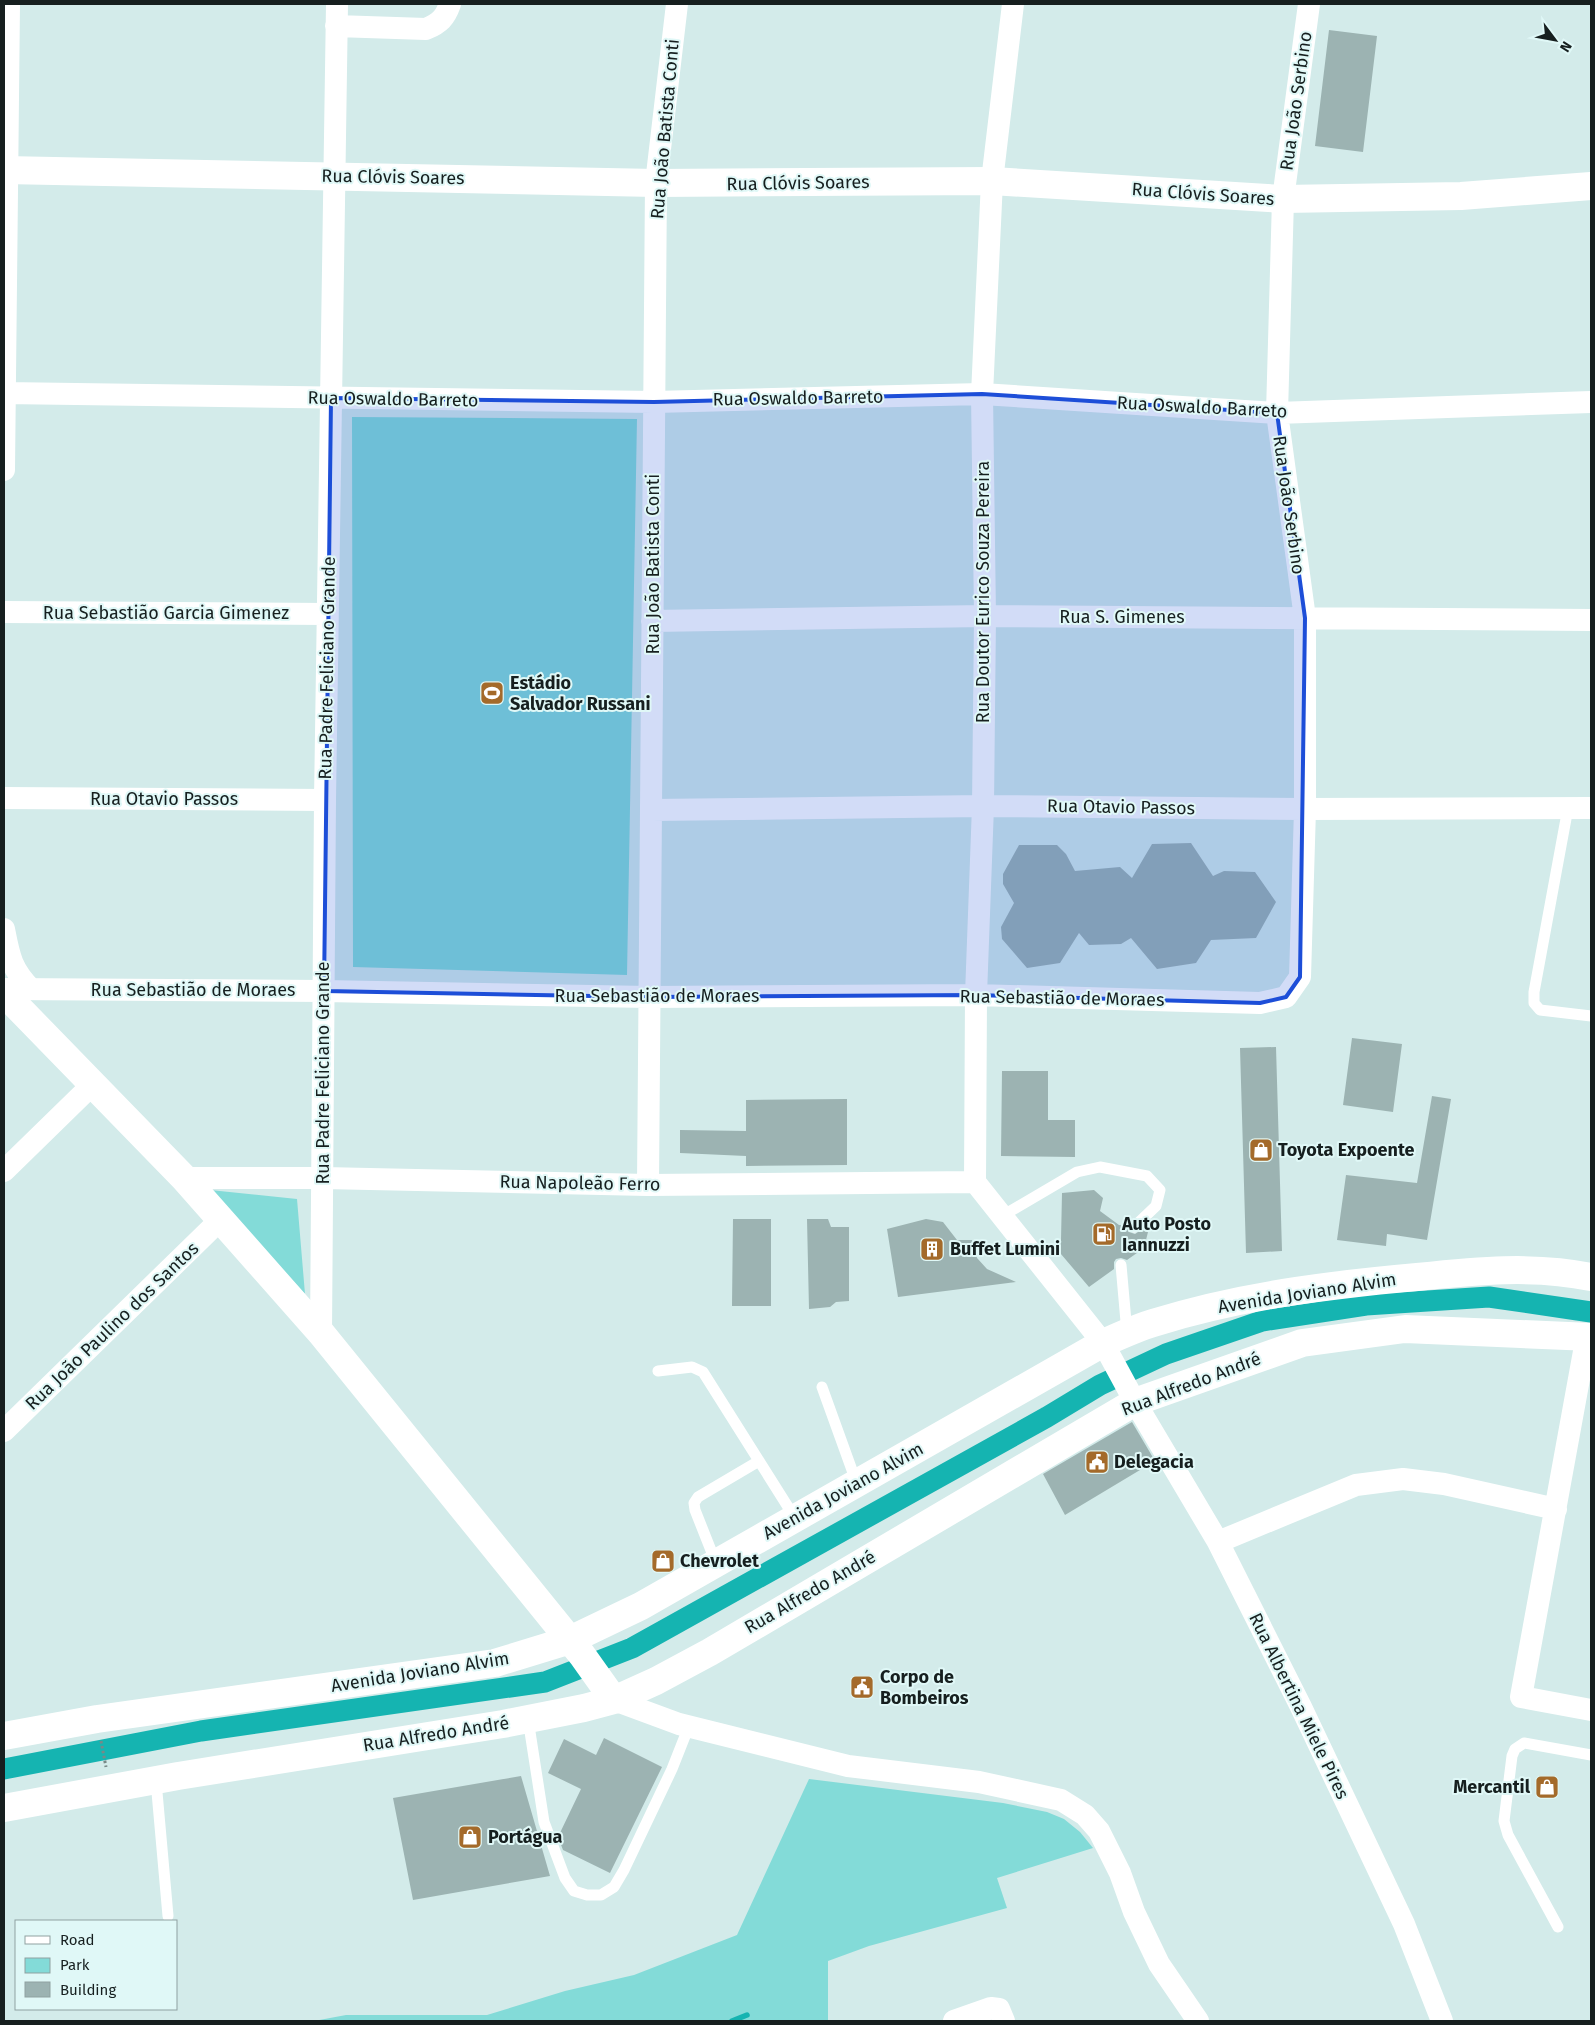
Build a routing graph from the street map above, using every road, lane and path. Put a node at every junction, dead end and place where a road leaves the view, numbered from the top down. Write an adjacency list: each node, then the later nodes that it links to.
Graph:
1 (9, 4): 8 (street)
2 (336, 4): 7 (street, Rua Padre Feliciano Grande)
3 (450, 4): 7 (street)
4 (677, 4): 11 (street, Rua João Batista Conti)
5 (1013, 4): 10 (street, Rua Doutor Eurico Souza Pereira)
6 (1309, 4): 13 (street, Rua João Serbino)
7 (336, 26): 9 (street, Rua Padre Feliciano Grande)
8 (5, 170): 9 (main road, Rua Clóvis Soares); 14 (street)
9 (333, 176): 11 (main road, Rua Clóvis Soares); 16 (street, Rua Padre Feliciano Grande)
10 (992, 181): 11 (main road, Rua Clóvis Soares); 13 (main road, Rua Clóvis Soares); 15 (street, Rua Doutor Eurico Souza Pereira)
11 (656, 183): 17 (street, Rua João Batista Conti)
12 (1591, 186): 13 (main road, Rua Clóvis Soares)
13 (1283, 199): 19 (street, Rua João Serbino)
14 (4, 393): 16 (street, Rua Oswaldo Barreto); 20 (street)
15 (982, 394): 17 (street, Rua Oswaldo Barreto); 19 (street, Rua Oswaldo Barreto); 23 (street, Rua Doutor Eurico Souza Pereira)
16 (331, 398): 17 (street, Rua Oswaldo Barreto); 22 (street, Rua Padre Feliciano Grande)
17 (654, 402): 26 (street, Rua João Batista Conti)
18 (1591, 402): 19 (street, Rua Oswaldo Barreto)
19 (1277, 413): 24 (street, Rua João Serbino)
20 (4, 470)
21 (4, 612): 22 (street, Rua Sebastião Garcia Gimenez)
22 (328, 614): 28 (street, Rua Padre Feliciano Grande)
23 (985, 616): 24 (street, Rua S. Gimenes); 26 (street, Rua S. Gimenes); 29 (street, Rua Doutor Eurico Souza Pereira)
24 (1305, 618): 25 (street, Rua S. Gimenes); 32 (street, Rua João Serbino)
25 (1591, 620)
26 (652, 621): 33 (street, Rua João Batista Conti)
27 (4, 798): 28 (street, Rua Otavio Passos)
28 (325, 800): 38 (street, Rua Padre Feliciano Grande)
29 (983, 806): 32 (street, Rua Otavio Passos); 33 (street, Rua Otavio Passos); 40 (street, Rua Doutor Eurico Souza Pereira)
30 (1568, 808): 31 (street, Rua Otavio Passos); 32 (street, Rua Otavio Passos); 42 (lane)
31 (1591, 808)
32 (1305, 809): 35 (street, Rua João Serbino)
33 (651, 810): 41 (street, Rua João Batista Conti)
34 (4, 929): 37 (street)
35 (1300, 977): 40 (street, Rua Sebastião de Moraes)
36 (4, 988): 37 (street, Rua Sebastião de Moraes)
37 (30, 989): 38 (street, Rua Sebastião de Moraes)
38 (324, 991): 41 (street, Rua Sebastião de Moraes); 46 (street, Rua Padre Feliciano Grande)
39 (4, 993): 43 (main road)
40 (976, 995): 41 (street, Rua Sebastião de Moraes); 47 (street, Rua Doutor Eurico Souza Pereira)
41 (649, 998): 48 (street, Rua João Batista Conti)
42 (1591, 1016)
43 (92, 1085): 44 (street); 45 (main road)
44 (4, 1171)
45 (184, 1178): 46 (street, Rua Napoleão Ferro); 50 (main road)
46 (323, 1178): 48 (street, Rua Napoleão Ferro); 54 (street, Rua Padre Feliciano Grande)
47 (975, 1182): 48 (street, Rua Napoleão Ferro); 49 (street, Rua Albertina Miele Pires)
48 (648, 1185)
49 (1002, 1216): 51 (lane); 56 (street, Rua Albertina Miele Pires)
50 (220, 1220): 54 (main road); 60 (street, Rua João Paulino dos Santos)
51 (1134, 1227)
52 (1120, 1264): 56 (lane)
53 (1591, 1277): 56 (main road, Avenida Joviano Alvim)
54 (321, 1333): 67 (main road)
55 (1589, 1336): 59 (main road, Rua Alfredo André); 63 (street)
56 (1115, 1345): 59 (street, Rua Albertina Miele Pires); 62 (main road, Avenida Joviano Alvim)
57 (658, 1371): 61 (lane)
58 (822, 1387): 62 (lane)
59 (1132, 1398): 65 (street, Rua Albertina Miele Pires); 71 (main road, Rua Alfredo André)
60 (4, 1431)
61 (759, 1462): 64 (lane); 66 (lane)
62 (857, 1484): 64 (main road, Avenida Joviano Alvim)
63 (1556, 1509): 65 (street); 72 (street)
64 (796, 1518): 66 (main road, Avenida Joviano Alvim)
65 (1218, 1542): 86 (street, Rua Albertina Miele Pires)
66 (716, 1563): 68 (main road, Avenida Joviano Alvim)
67 (547, 1612): 68 (main road); 69 (main road); 70 (main road)
68 (606, 1623): 69 (main road, Avenida Joviano Alvim)
69 (576, 1648): 70 (main road, Avenida Joviano Alvim); 71 (main road)
70 (526, 1654): 73 (main road, Avenida Joviano Alvim)
71 (609, 1693): 74 (main road, Rua Alfredo André); 75 (street)
72 (1591, 1710)
73 (97, 1719): 76 (main road, Avenida Joviano Alvim); 79 (path)
74 (528, 1719): 75 (lane); 78 (main road, Rua Alfredo André)
75 (690, 1726): 85 (street)
76 (4, 1736)
77 (1591, 1755): 82 (lane)
78 (156, 1781): 79 (main road, Rua Alfredo André); 81 (lane)
79 (110, 1790): 80 (main road, Rua Alfredo André)
80 (4, 1808)
81 (168, 1916)
82 (1558, 1927)
83 (954, 2021): 84 (street)
84 (1004, 2021)
85 (1198, 2021)
86 (1442, 2021)

